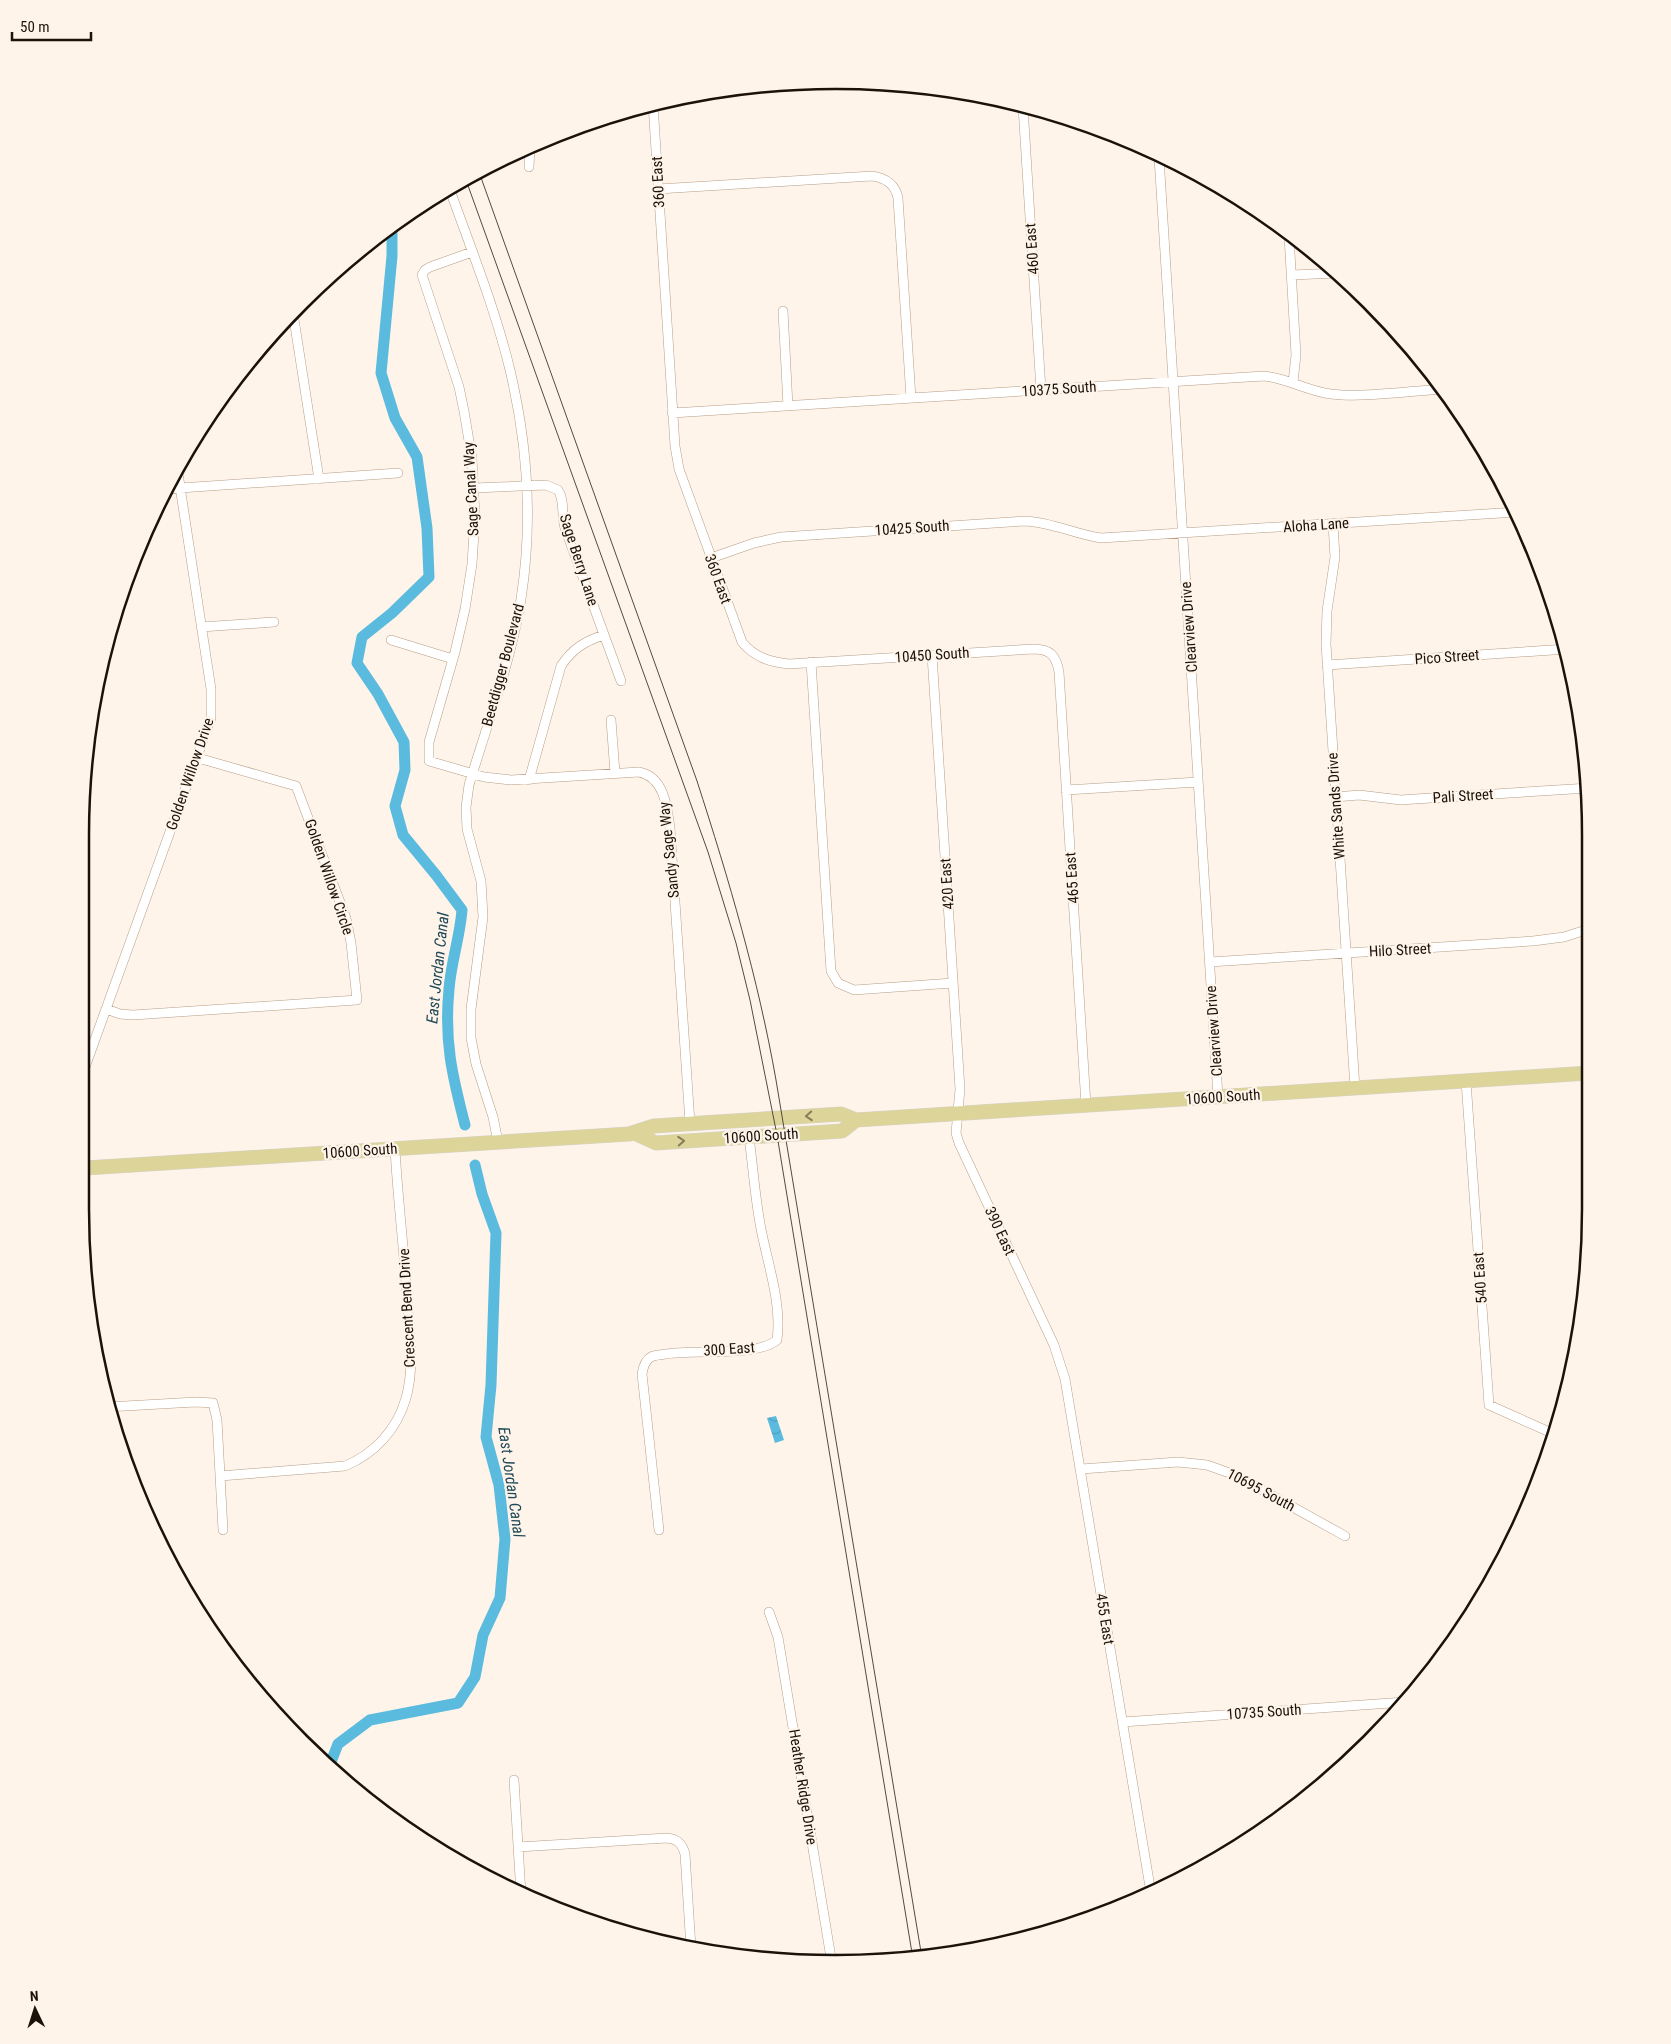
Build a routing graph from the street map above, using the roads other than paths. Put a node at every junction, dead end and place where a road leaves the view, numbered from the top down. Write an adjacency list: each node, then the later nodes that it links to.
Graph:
1 (653, 111): 6 (street, 360 East)
2 (1023, 113): 17 (street, 460 East)
3 (530, 155): 5 (street)
4 (1159, 163): 14 (street, Clearview Drive)
5 (530, 167)
6 (658, 189): 18 (street); 20 (street, 360 East)
7 (452, 195): 9 (street, Beetdigger Boulevard)
8 (1290, 243): 11 (street)
9 (472, 252): 24 (street, Beetdigger Boulevard); 27 (street, Sage Canal Way)
10 (1327, 273): 11 (street)
11 (1292, 275): 15 (street)
12 (783, 311): 19 (street)
13 (294, 321): 22 (street)
14 (1173, 382): 15 (street, 10375 South); 17 (street, 10375 South); 30 (street, Clearview Drive)
15 (1293, 382): 16 (street, 10375 South)
16 (1434, 389)
17 (1041, 390): 18 (street, 10375 South)
18 (911, 398): 19 (street, 10375 South)
19 (788, 406): 20 (street, 10375 South)
20 (672, 413): 32 (street, 360 East)
21 (398, 473): 22 (street)
22 (319, 478): 26 (street)
23 (179, 481): 26 (street, Golden Willow Drive)
24 (528, 486): 27 (street, Sage Berry Lane); 35 (street, Sage Berry Lane); 48 (street, Beetdigger Boulevard)
25 (175, 488): 26 (street)
26 (180, 488): 34 (street, Golden Willow Drive)
27 (474, 488): 40 (street, Sage Canal Way)
28 (1508, 513): 29 (street, Aloha Lane)
29 (1333, 524): 30 (street, Aloha Lane); 42 (street, White Sands Drive)
30 (1183, 534): 31 (street, Aloha Lane); 50 (street, Clearview Drive)
31 (1114, 538): 32 (street, 10425 South)
32 (711, 558): 41 (street, 360 East)
33 (274, 622): 34 (street)
34 (201, 627): 45 (street, Golden Willow Drive)
35 (604, 635): 43 (street, Sage Berry Lane); 49 (street)
36 (391, 640): 40 (street)
37 (1559, 650): 42 (street, Pico Street)
38 (1052, 653): 39 (street, 10450 South); 52 (street, 465 East)
39 (932, 655): 41 (street, 10450 South); 57 (street, 420 East)
40 (453, 659): 46 (street, Sage Canal Way)
41 (811, 662): 57 (street)
42 (1327, 664): 53 (street, White Sands Drive)
43 (621, 681)
44 (611, 720): 47 (street)
45 (198, 758): 58 (street, Golden Willow Drive); 58 (street, Golden Willow Circle)
46 (429, 761): 48 (street, Sandy Sage Way)
47 (615, 773): 49 (street, Sandy Sage Way); 67 (street, Sandy Sage Way)
48 (472, 774): 49 (street, Sandy Sage Way); 70 (street, Beetdigger Boulevard)
49 (529, 780)
50 (1198, 782): 52 (street); 56 (street, Clearview Drive)
51 (1581, 789): 53 (street, Pali Street)
52 (1066, 790): 64 (street, 465 East)
53 (1336, 797): 55 (street, White Sands Drive)
54 (1582, 930): 55 (street, Hilo Street)
55 (1346, 953): 56 (street, Hilo Street); 62 (street, White Sands Drive)
56 (1210, 962): 63 (street, Clearview Drive)
57 (953, 983): 65 (street, 420 East)
58 (106, 1009): 59 (street, Golden Willow Drive)
59 (89, 1056)
60 (1582, 1073): 61 (main road, 10600 South)
61 (1466, 1081): 62 (main road, 10600 South); 75 (street, 540 East)
62 (1355, 1088): 63 (main road, 10600 South)
63 (1218, 1097): 64 (main road, 10600 South)
64 (1086, 1105): 65 (main road, 10600 South)
65 (958, 1114): 66 (main road, 10600 South); 73 (street, 390 East)
66 (856, 1120): 67 (main road, 10600 South, one-way to 67); 69 (main road, 10600 South)
67 (690, 1123): 68 (main road, 10600 South)
68 (634, 1133): 69 (main road, 10600 South, one-way to 69); 70 (main road, 10600 South)
69 (749, 1137): 79 (street, 300 East)
70 (498, 1142): 71 (main road, 10600 South)
71 (395, 1148): 72 (main road, 10600 South); 77 (street, Crescent Bend Drive)
72 (89, 1168)
73 (1054, 1345): 76 (street, 455 East)
74 (115, 1407): 77 (street)
75 (1548, 1431)
76 (1081, 1469): 80 (street, 10695 South); 83 (street, 455 East)
77 (220, 1476): 78 (street)
78 (223, 1530)
79 (659, 1530)
80 (1345, 1536)
81 (769, 1612): 89 (street, Heather Ridge Drive)
82 (1395, 1703): 83 (street, 10735 South)
83 (1123, 1722): 87 (street, 455 East)
84 (514, 1780): 85 (street)
85 (518, 1847): 86 (street); 88 (street)
86 (520, 1885)
87 (1150, 1885)
88 (691, 1941)
89 (830, 1955)

